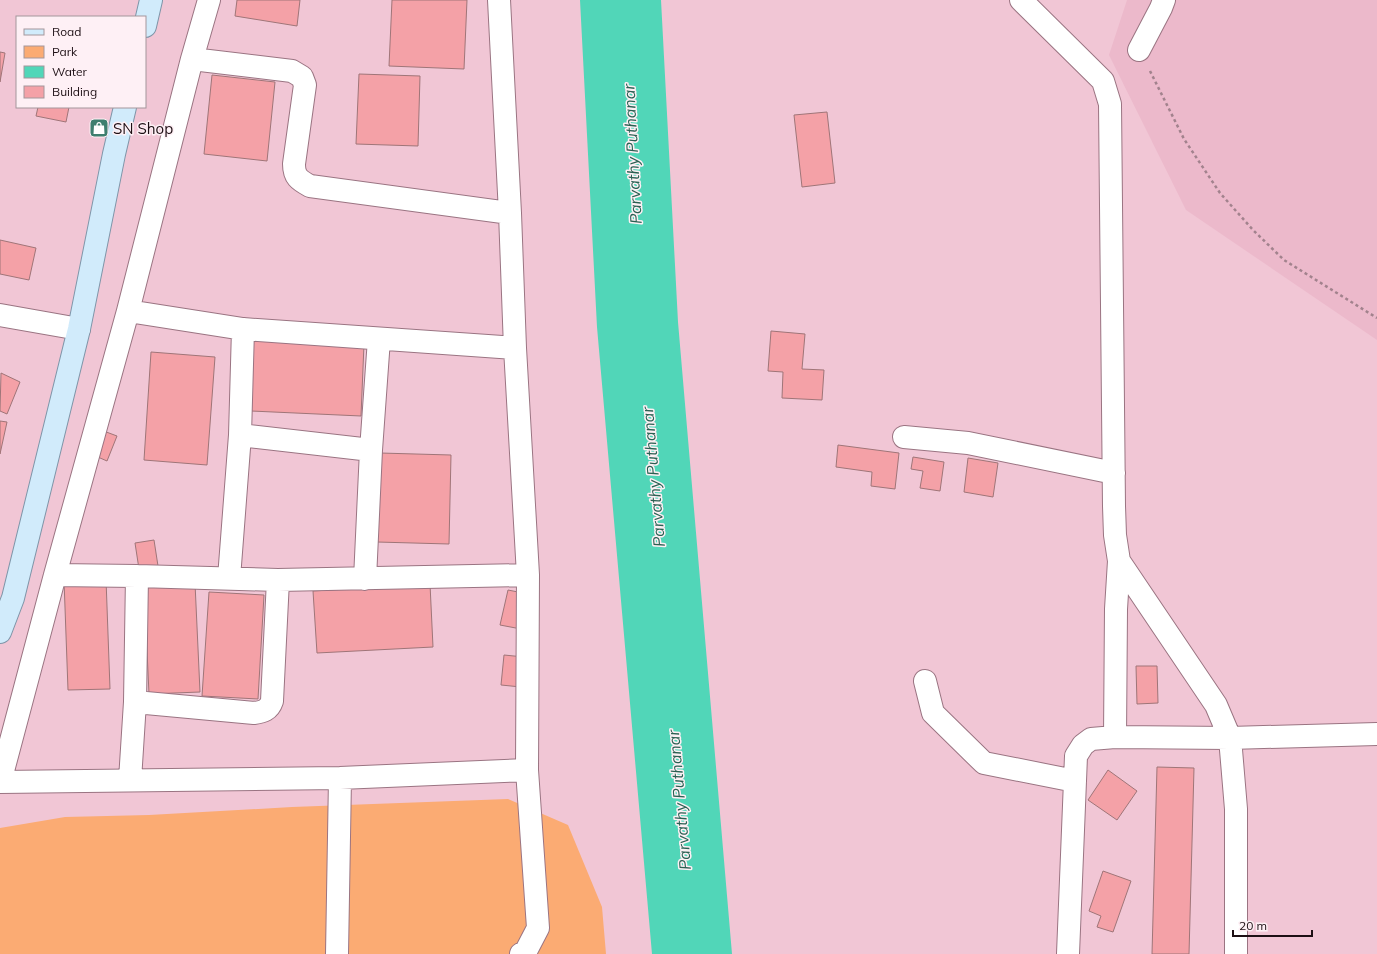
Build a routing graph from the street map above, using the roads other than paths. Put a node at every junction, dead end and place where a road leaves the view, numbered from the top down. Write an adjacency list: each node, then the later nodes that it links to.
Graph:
1 (151, 0): 6 (main road)
2 (209, 0): 8 (street)
3 (499, 0): 10 (street)
4 (1021, 0): 20 (street)
5 (1164, 0): 7 (street)
6 (146, 22)
7 (1139, 50)
8 (192, 59): 10 (street); 11 (street)
9 (125, 108): 14 (main road)
10 (510, 213): 16 (street)
11 (128, 311): 13 (street); 22 (street)
12 (0, 315): 14 (street)
13 (243, 329): 15 (street); 17 (street)
14 (79, 330): 28 (main road)
15 (379, 339): 16 (street); 19 (street)
16 (515, 348): 23 (street)
17 (240, 435): 19 (street); 25 (street)
18 (904, 437): 20 (street)
19 (372, 450): 26 (street)
20 (1114, 473): 21 (street)
21 (1119, 561): 33 (street); 34 (street)
22 (55, 575): 24 (street); 39 (street)
23 (528, 575): 26 (street); 35 (street)
24 (137, 576): 25 (street); 31 (street)
25 (229, 578): 27 (street)
26 (365, 578): 27 (street)
27 (278, 580): 31 (street)
28 (6, 596): 29 (main road)
29 (0, 632)
30 (925, 681): 38 (street)
31 (135, 702): 37 (street)
32 (1377, 734): 34 (street)
33 (1115, 737): 34 (street); 38 (street)
34 (1230, 738): 43 (street)
35 (527, 770): 36 (street); 41 (street)
36 (340, 778): 37 (street); 40 (street)
37 (130, 780): 39 (street)
38 (1075, 781): 42 (street)
39 (0, 783)
40 (337, 954)
41 (521, 954)
42 (1068, 954)
43 (1236, 954)

